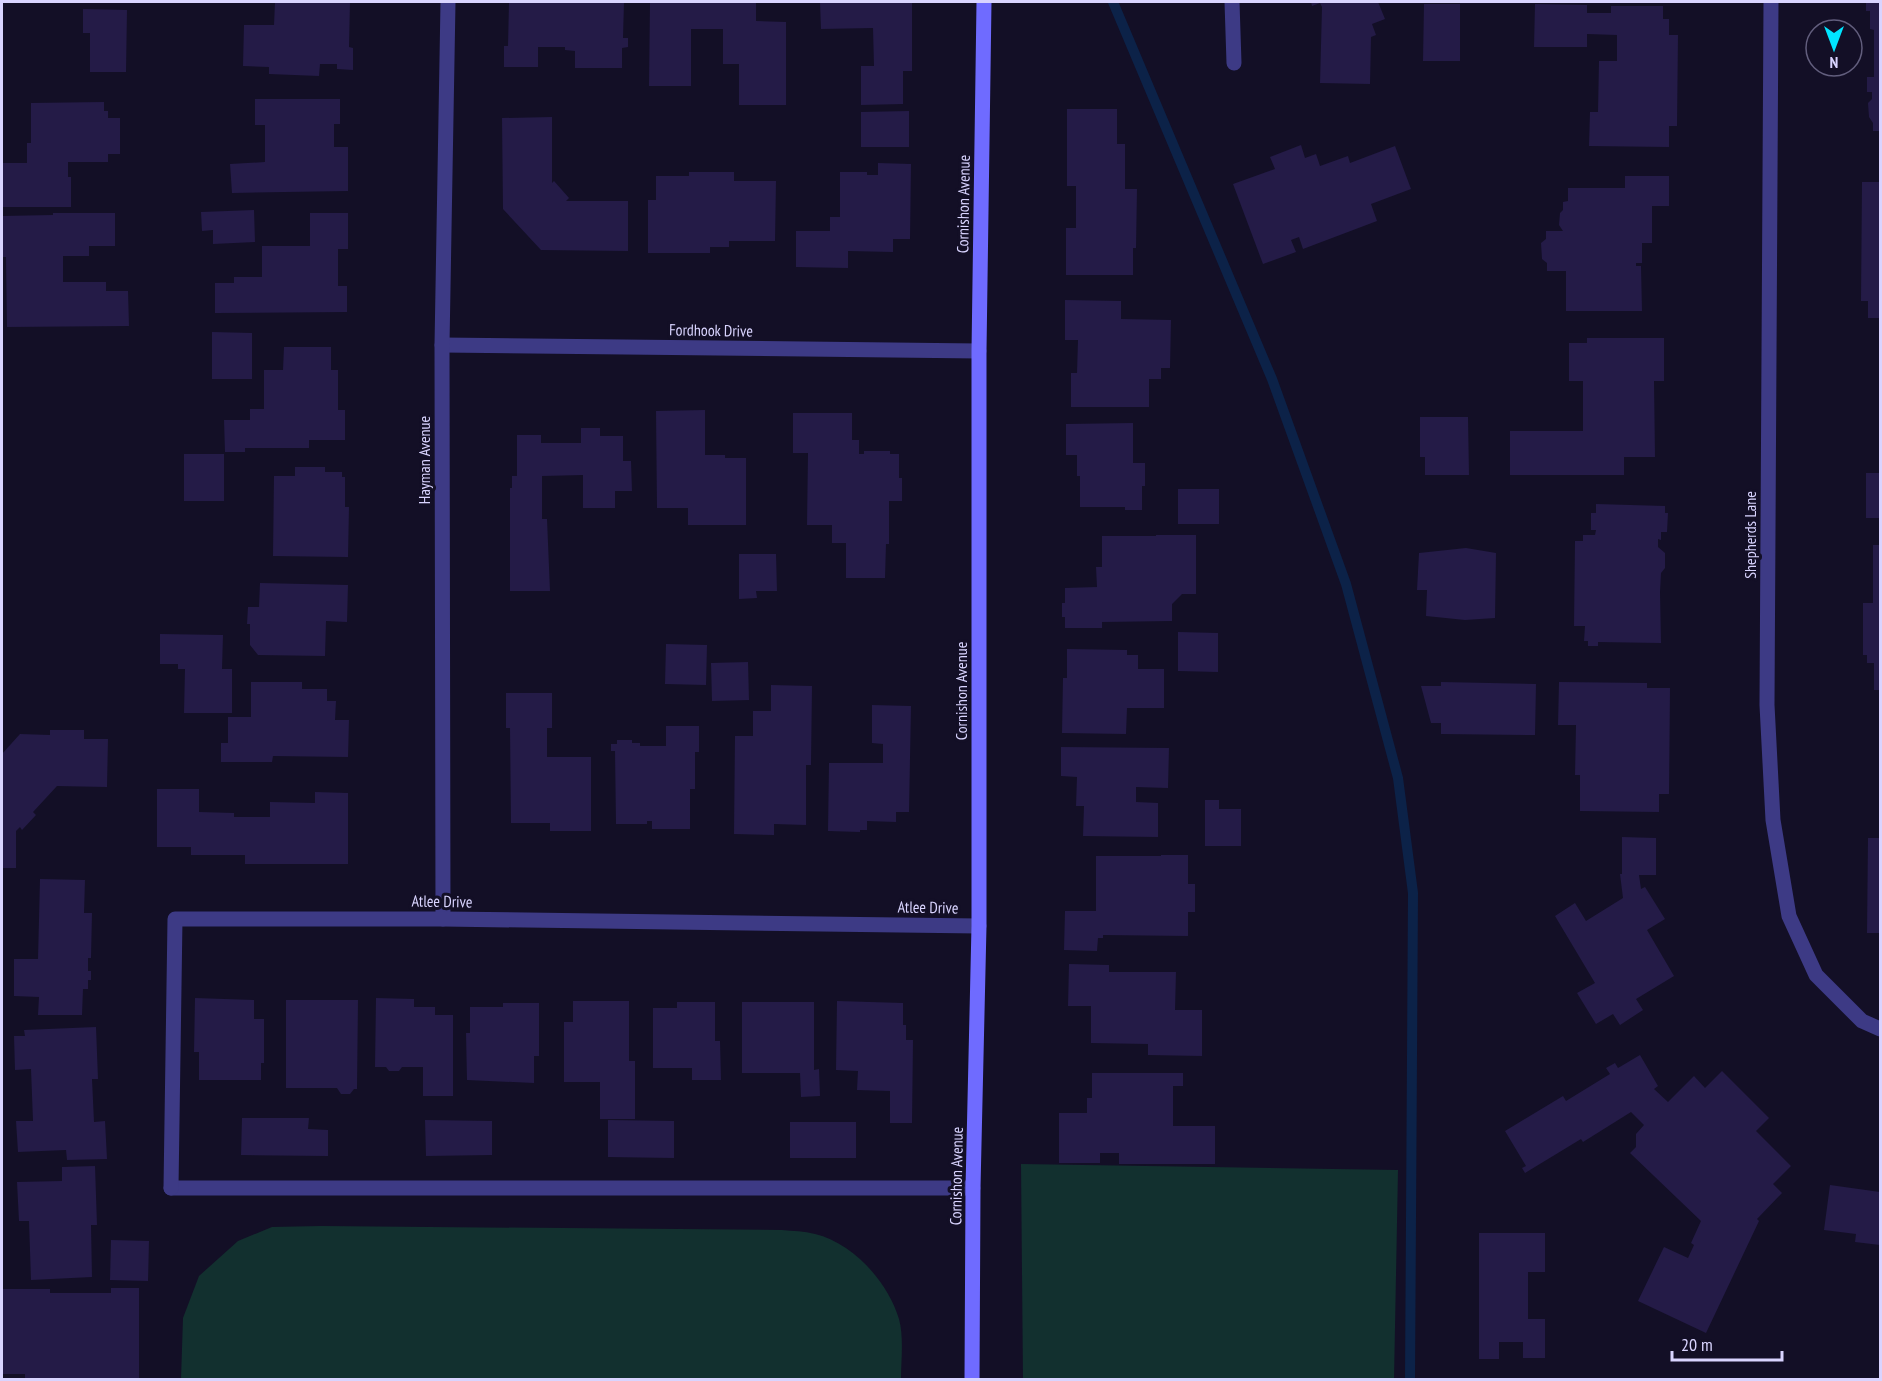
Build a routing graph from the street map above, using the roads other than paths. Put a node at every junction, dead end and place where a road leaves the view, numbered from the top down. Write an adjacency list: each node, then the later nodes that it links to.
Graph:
1 (448, 2): 6 (street, Hayman Avenue)
2 (984, 2): 7 (street, Cornishon Avenue)
3 (1232, 2): 5 (street)
4 (1771, 2): 10 (street, Shepherds Lane)
5 (1234, 63)
6 (442, 345): 7 (street, Fordhook Drive); 8 (street, Hayman Avenue)
7 (979, 351): 9 (street, Cornishon Avenue)
8 (443, 919): 9 (street, Atlee Drive); 11 (street, Atlee Drive)
9 (979, 926): 11 (street, Cornishon Avenue)
10 (1881, 1029)
11 (973, 1188): 12 (street, Cornishon Avenue)
12 (972, 1380)

